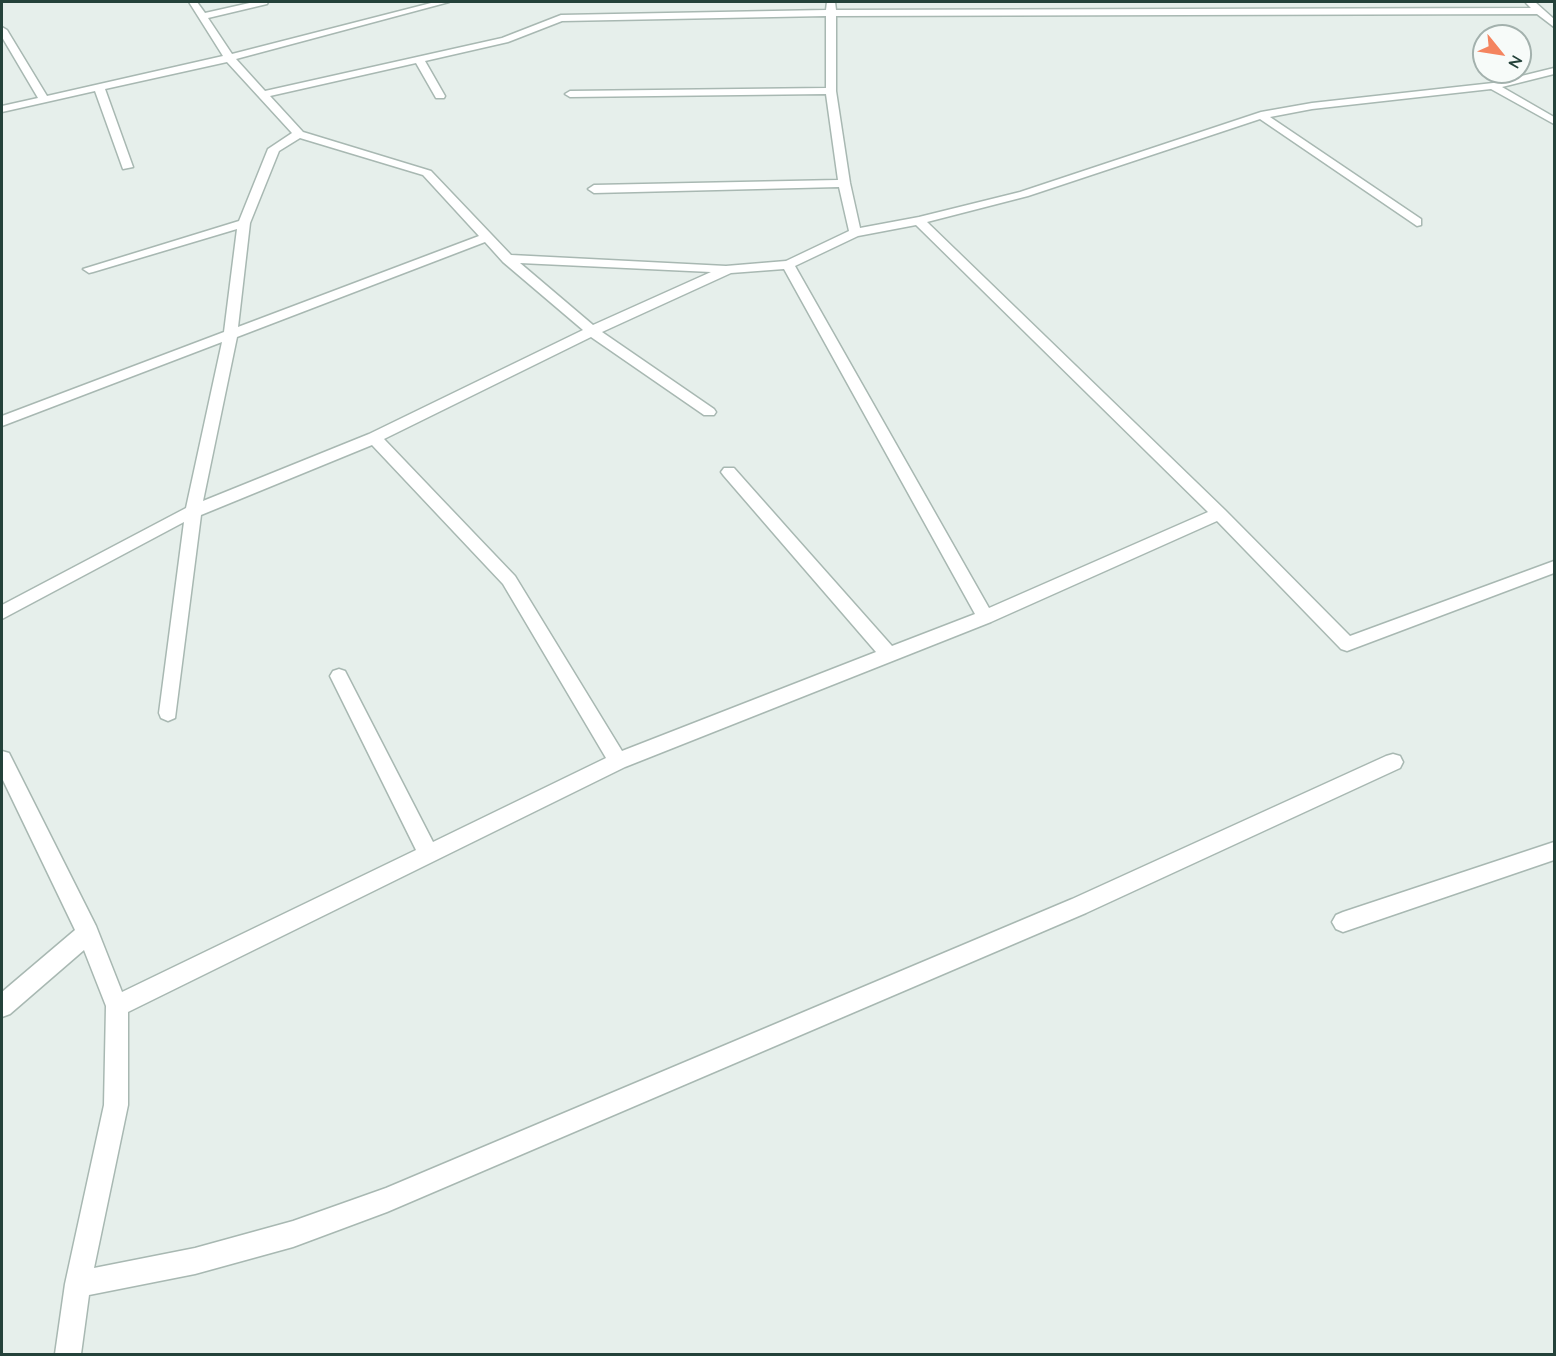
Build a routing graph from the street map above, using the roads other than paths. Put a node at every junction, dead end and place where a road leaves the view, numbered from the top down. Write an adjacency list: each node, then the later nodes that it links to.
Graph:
1 (193, 2): 7 (street)
2 (264, 2): 7 (street)
3 (444, 2): 10 (street)
4 (1529, 2): 6 (street)
5 (831, 7): 6 (street); 11 (street); 15 (street)
6 (1538, 11): 8 (street)
7 (202, 16): 10 (street)
8 (1554, 24)
9 (2, 30): 19 (street)
10 (229, 58): 14 (street); 17 (street)
11 (418, 58): 17 (street); 18 (street)
12 (1554, 71): 13 (street)
13 (1493, 86): 21 (street); 22 (street)
14 (99, 87): 19 (street); 24 (street)
15 (831, 91): 16 (street); 25 (street)
16 (570, 94)
17 (262, 96): 23 (street)
18 (440, 96)
19 (44, 99): 20 (street)
20 (2, 109)
21 (1261, 115): 27 (street); 28 (street)
22 (1554, 121)
23 (299, 134): 29 (street); 31 (street)
24 (127, 167)
25 (844, 183): 26 (street); 30 (street)
26 (594, 189)
27 (919, 221): 30 (street); 43 (street)
28 (1417, 222)
29 (244, 223): 34 (street); 37 (street)
30 (855, 233): 33 (street)
31 (487, 237): 32 (street); 37 (street)
32 (507, 259): 35 (street); 36 (street)
33 (788, 265): 35 (street); 46 (street)
34 (89, 269)
35 (729, 269): 36 (street)
36 (592, 331): 38 (street); 40 (street)
37 (230, 336): 39 (street); 42 (street)
38 (709, 412)
39 (2, 420)
40 (374, 438): 42 (street); 51 (street)
41 (729, 472): 47 (street)
42 (193, 512): 45 (street); 49 (street)
43 (1219, 514): 44 (street); 46 (street)
44 (1554, 567)
45 (2, 613)
46 (985, 617): 47 (street)
47 (889, 655): 51 (street)
48 (339, 676): 54 (street)
49 (168, 713)
50 (2, 759): 56 (street)
51 (618, 760): 54 (street)
52 (1393, 762): 59 (street)
53 (1554, 851): 55 (street)
54 (428, 853): 58 (street)
55 (1342, 922)
56 (88, 933): 57 (street); 58 (street)
57 (2, 1006)
58 (117, 1006): 59 (street)
59 (78, 1284): 60 (street)
60 (68, 1354)

